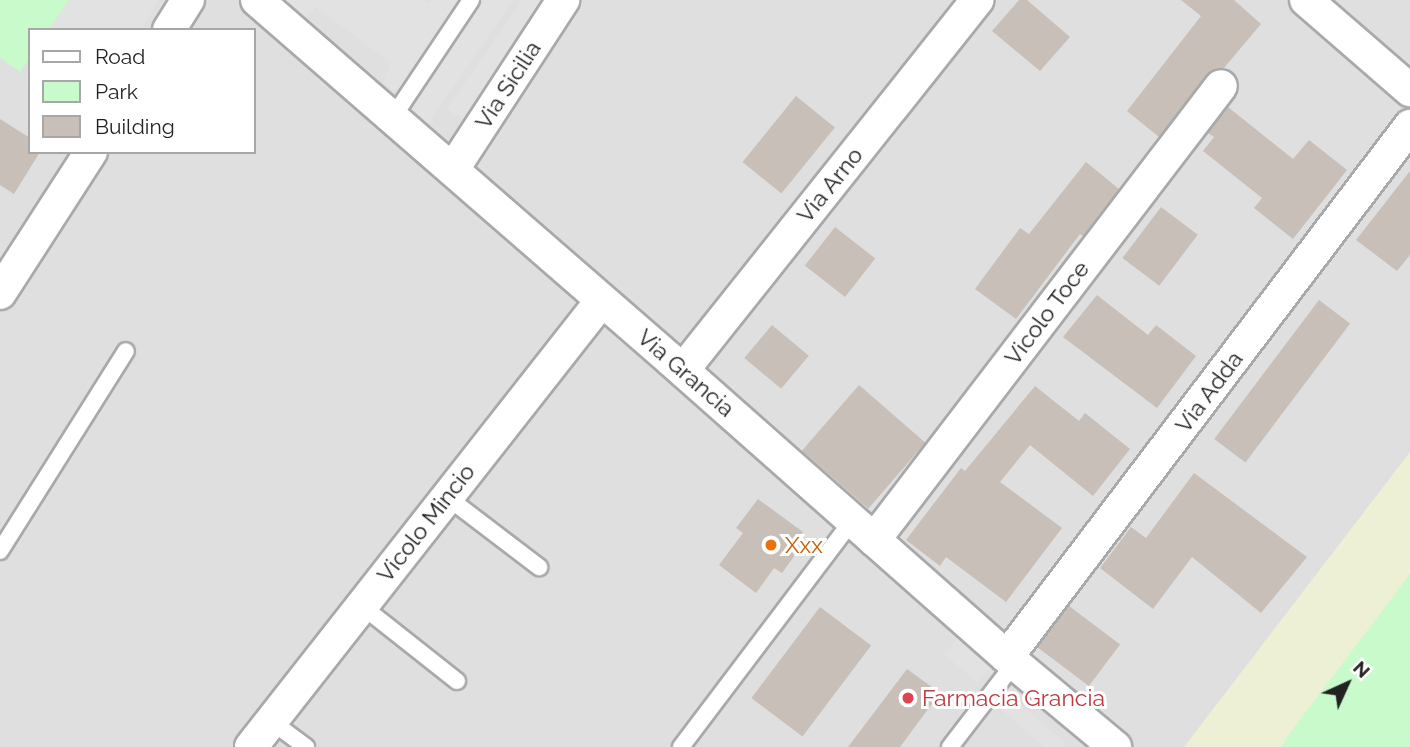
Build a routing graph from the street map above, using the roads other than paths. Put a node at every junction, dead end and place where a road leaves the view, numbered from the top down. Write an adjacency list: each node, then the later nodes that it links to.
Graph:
1 (188, 0): 7 (street)
2 (471, 0): 10 (lane)
3 (563, 0): 13 (street, Via Sicilia)
4 (977, 0): 17 (street, Via Arno)
5 (1306, 0): 9 (street)
6 (271, 5): 10 (street, Via Grancia)
7 (170, 28)
8 (1221, 86): 19 (street, Vicolo Toce)
9 (1409, 87)
10 (393, 117): 13 (street, Via Grancia)
11 (1410, 126): 23 (street, Via Adda)
12 (90, 154): 14 (street)
13 (453, 169): 15 (street, Via Grancia)
14 (0, 293)
15 (602, 300): 17 (street, Via Grancia); 18 (street, Vicolo Mincio)
16 (126, 351): 20 (lane)
17 (683, 370): 19 (street, Via Grancia)
18 (447, 497): 21 (lane); 22 (street, Vicolo Mincio)
19 (863, 530): 23 (street, Via Grancia); 28 (lane)
20 (0, 551)
21 (538, 567)
22 (362, 606): 24 (lane); 25 (street, Vicolo Mincio)
23 (1011, 660): 29 (lane); 30 (street, Via Grancia)
24 (457, 681)
25 (271, 721): 26 (street, Vicolo Mincio); 27 (lane)
26 (251, 747)
27 (306, 747)
28 (681, 747)
29 (950, 747)
30 (1115, 747)

